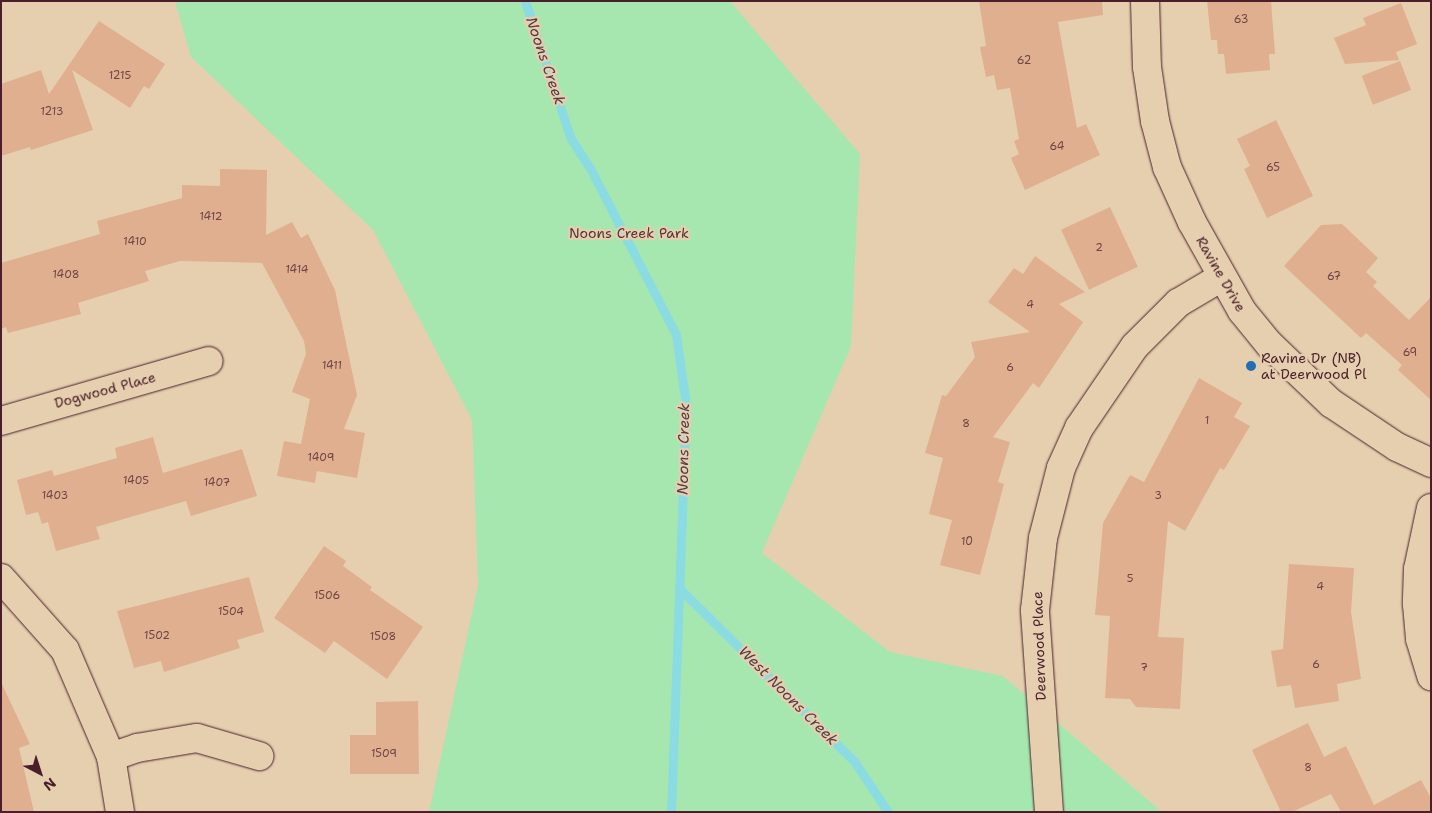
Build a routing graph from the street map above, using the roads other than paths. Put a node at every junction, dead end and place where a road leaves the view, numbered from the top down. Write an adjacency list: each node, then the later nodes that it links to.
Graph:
1 (1145, 1): 2 (street, Ravine Drive)
2 (1222, 277): 5 (street, Ravine Drive); 12 (street, Deerwood Place)
3 (209, 361): 4 (street, Dogwood Place)
4 (1, 421)
5 (1431, 463)
6 (1431, 508): 8 (street)
7 (1, 578): 10 (street)
8 (1431, 676)
9 (258, 756): 10 (street)
10 (111, 757): 11 (street)
11 (120, 812)
12 (1048, 812)

